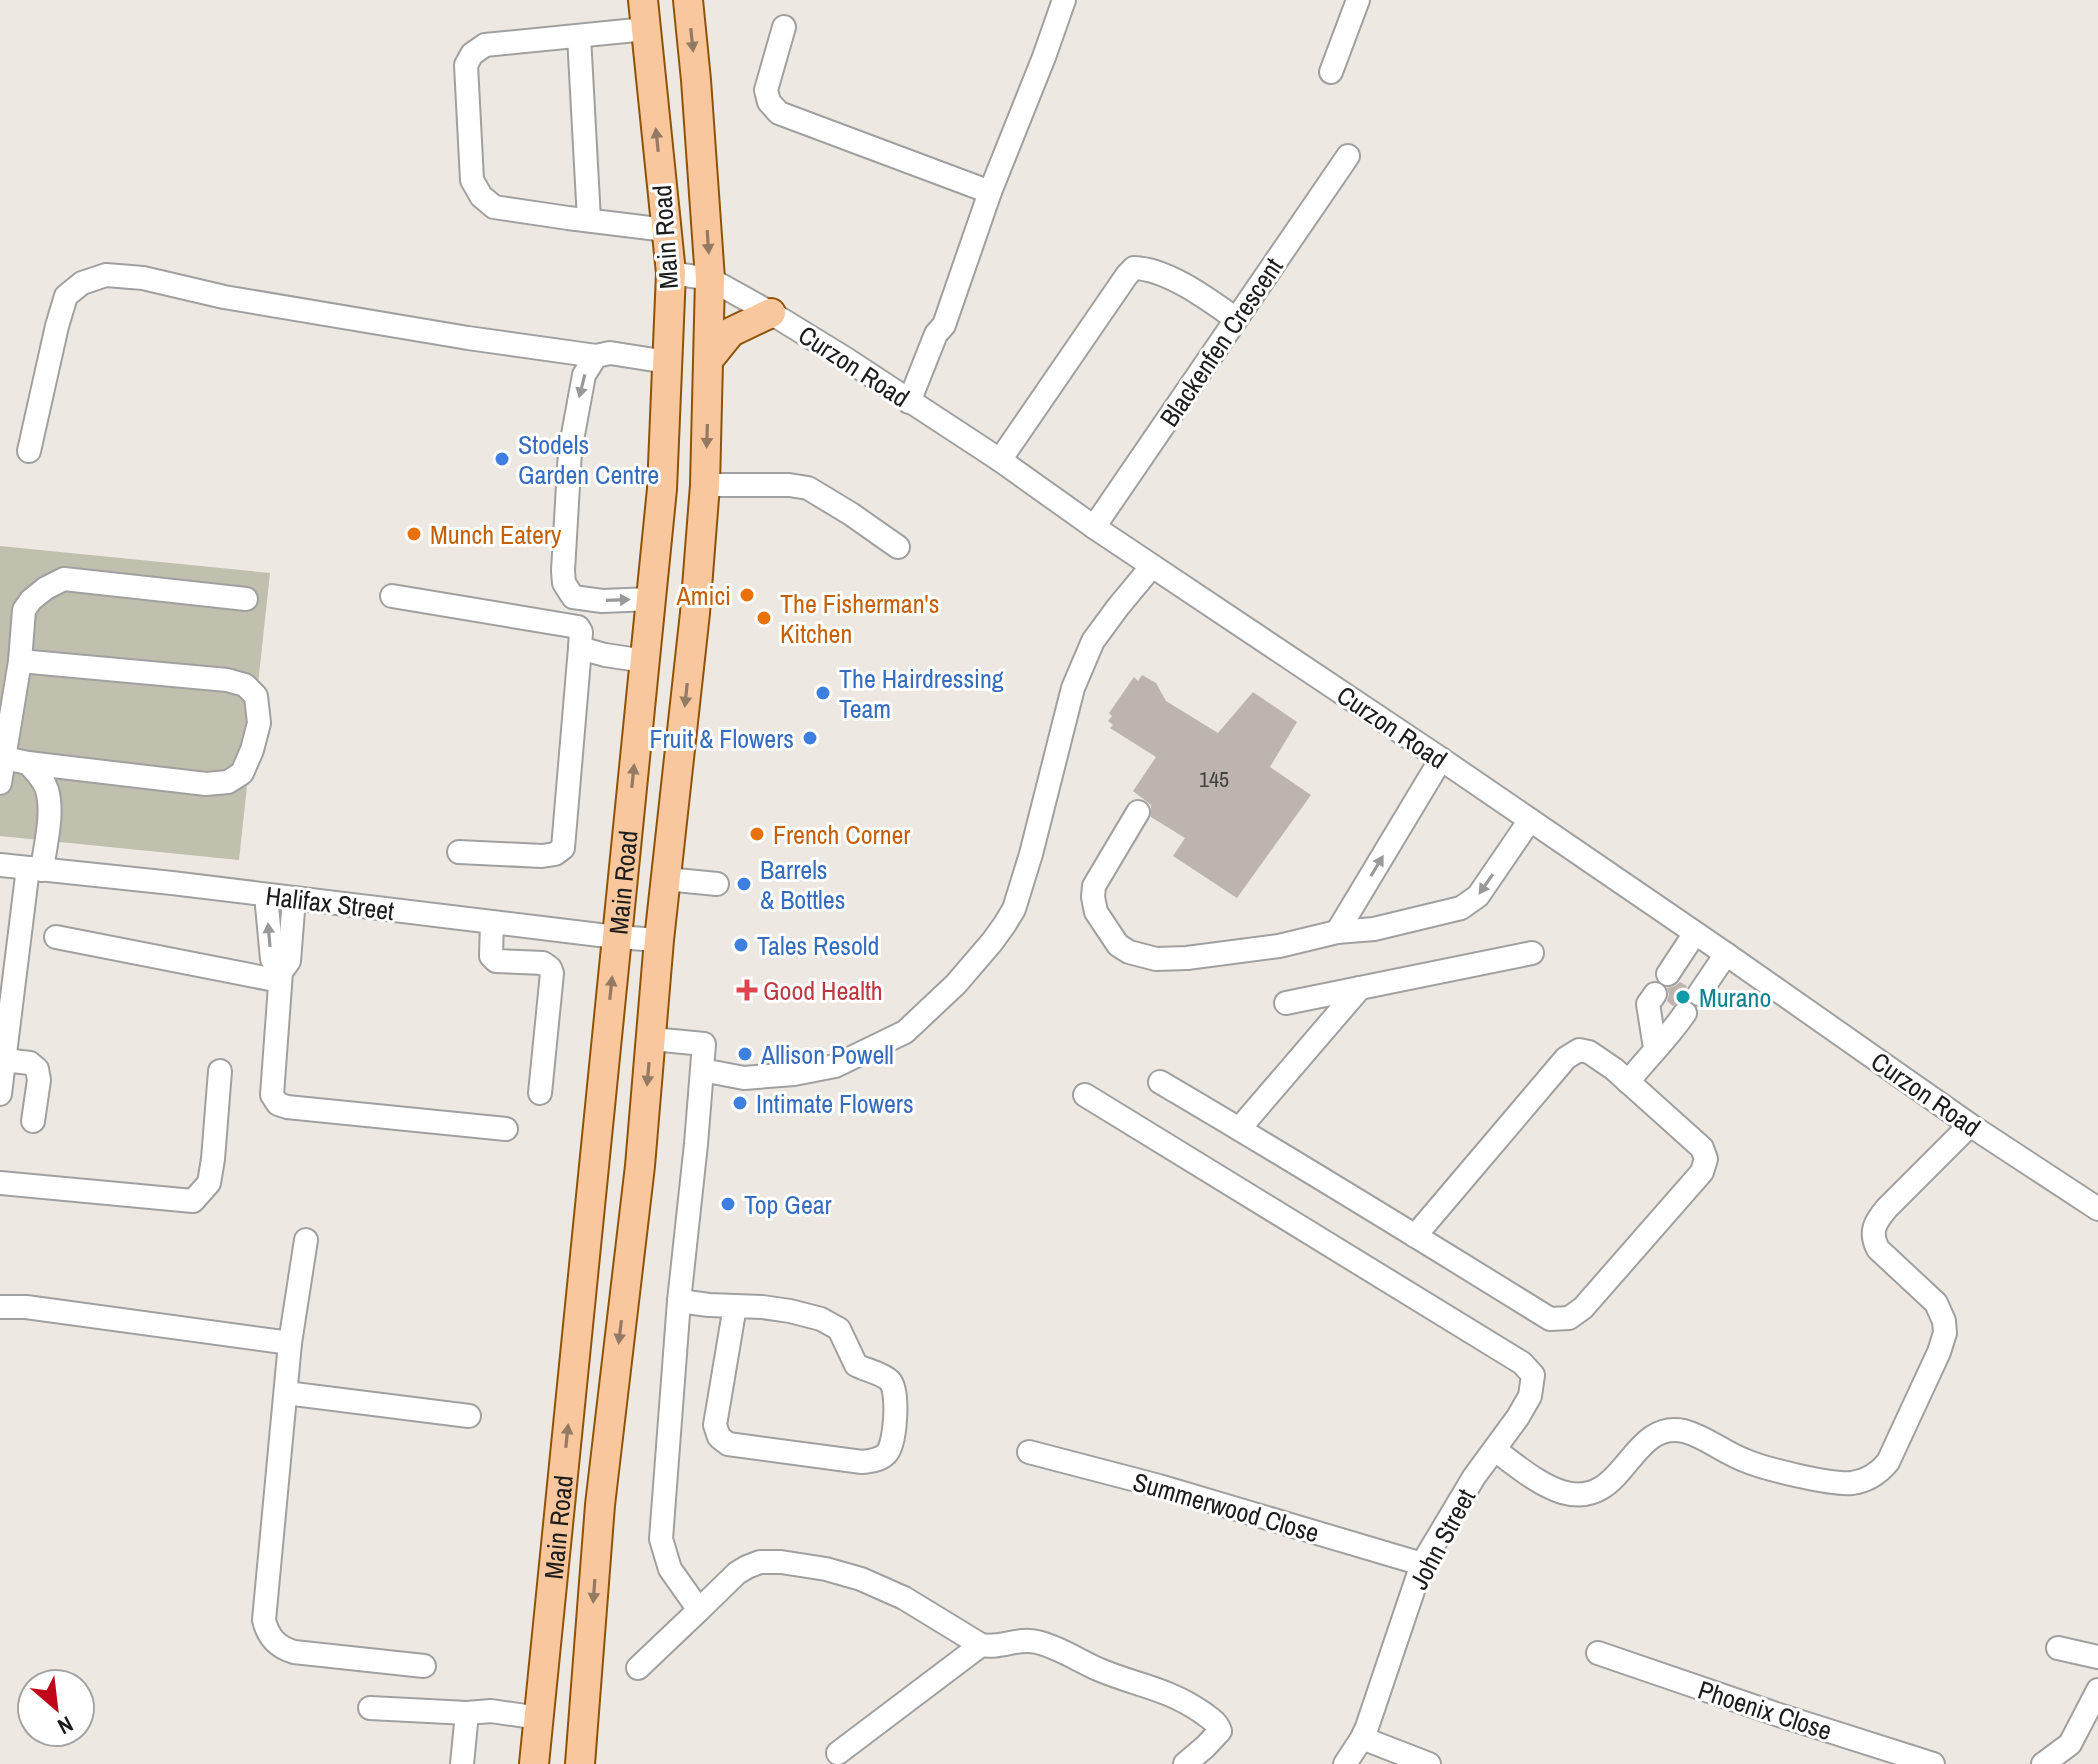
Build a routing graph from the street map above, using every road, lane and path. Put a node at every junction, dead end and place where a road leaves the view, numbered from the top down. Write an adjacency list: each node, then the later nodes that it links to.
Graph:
1 (643, 0): 6 (main road, Main Road)
2 (688, 0): 14 (main road, Main Road, one-way to 14)
3 (1064, 0): 10 (street)
4 (1358, 0): 8 (street)
5 (784, 27): 10 (street)
6 (646, 29): 7 (street); 12 (main road, Main Road, one-way to 6)
7 (579, 36): 11 (street); 11 (street)
8 (1331, 72)
9 (1348, 156): 16 (street, Blackenfen Crescent)
10 (990, 192): 20 (street)
11 (589, 220): 12 (street)
12 (666, 230): 13 (main road, Main Road)
13 (671, 273): 14 (street, Curzon Road); 19 (main road, Main Road)
14 (710, 279): 15 (street, Curzon Road); 18 (main road, Main Road)
15 (771, 313): 18 (main road); 20 (street, Curzon Road)
16 (1236, 319): 22 (street); 24 (street, Blackenfen Crescent)
17 (596, 356): 19 (street); 21 (street); 29 (street, one-way to 29)
18 (710, 358): 23 (main road, Main Road, one-way to 23)
19 (667, 362): 29 (main road, Main Road)
20 (915, 406): 22 (street, Curzon Road)
21 (29, 451)
22 (1000, 460): 24 (street, Curzon Road)
23 (705, 485): 25 (street); 42 (main road, Main Road, one-way to 42)
24 (1094, 527): 26 (street, Curzon Road)
25 (898, 547)
26 (1152, 566): 34 (street, Curzon Road); 64 (street)
27 (392, 596): 30 (street)
28 (246, 599): 31 (street)
29 (651, 599): 32 (main road, Main Road)
30 (580, 648): 32 (street); 39 (street)
31 (20, 661): 33 (street); 35 (street)
32 (645, 661): 50 (main road, Main Road, one-way to 32)
33 (4, 758): 35 (street); 36 (street)
34 (1441, 759): 38 (street, Curzon Road); 47 (street, one-way to 34)
35 (28, 763): 41 (street)
36 (0, 783)
37 (1138, 812): 47 (street)
38 (1530, 820): 47 (street, one-way to 47); 48 (street, Curzon Road)
39 (459, 852)
40 (0, 865): 41 (street, Halifax Street)
41 (35, 869): 44 (street, Halifax Street); 63 (street)
42 (666, 879): 43 (street); 51 (main road, Main Road)
43 (717, 884)
44 (266, 895): 45 (street, Halifax Street); 55 (street, one-way to 44)
45 (294, 898): 46 (street, Halifax Street); 55 (street)
46 (492, 922): 50 (street, Halifax Street); 68 (street)
47 (1337, 932)
48 (1695, 933): 53 (street, Curzon Road); 54 (street)
49 (56, 937): 55 (street)
50 (616, 937): 51 (street, Halifax Street); 98 (main road, Main Road, one-way to 50)
51 (659, 940): 61 (main road, Main Road)
52 (1532, 953): 56 (street)
53 (1726, 954): 58 (street); 72 (street, Curzon Road)
54 (1668, 974)
55 (281, 976): 73 (street)
56 (1360, 988): 59 (street); 74 (street)
57 (1655, 994): 62 (street)
58 (1699, 994)
59 (1286, 1003)
60 (1685, 1013): 62 (street)
61 (652, 1039): 64 (street); 103 (main road, Main Road, one-way to 103)
62 (1655, 1048): 67 (street)
63 (4, 1060): 69 (street); 71 (street)
64 (702, 1070): 79 (street)
65 (220, 1071): 75 (street)
66 (1160, 1082): 74 (street)
67 (1628, 1082): 77 (street); 77 (street)
68 (540, 1093)
69 (0, 1094)
70 (1085, 1095): 85 (street, John Street)
71 (33, 1121)
72 (1970, 1125): 76 (street, Curzon Road); 85 (street)
73 (506, 1129)
74 (1239, 1129): 77 (street)
75 (0, 1183)
76 (2098, 1209)
77 (1415, 1236)
78 (306, 1240): 82 (street)
79 (679, 1301): 80 (street); 88 (street)
80 (735, 1306): 80 (street)
81 (0, 1307): 82 (street)
82 (290, 1343): 83 (street)
83 (286, 1393): 84 (street); 93 (street)
84 (469, 1416)
85 (1495, 1450): 87 (street, John Street)
86 (1029, 1452): 87 (street, Summerwood Close)
87 (1422, 1564): 99 (street, John Street)
88 (699, 1610): 89 (street); 94 (street)
89 (981, 1645): 100 (street); 104 (street)
90 (2058, 1648): 92 (street)
91 (1598, 1653): 107 (street, Phoenix Close)
92 (2098, 1657)
93 (424, 1666)
94 (638, 1668)
95 (2098, 1690): 108 (street)
96 (370, 1708): 97 (street)
97 (467, 1713): 98 (street); 101 (street)
98 (539, 1718): 102 (main road, Main Road)
99 (1362, 1738): 105 (street, John Street); 106 (street)
100 (838, 1753)
101 (462, 1764)
102 (534, 1764)
103 (580, 1764)
104 (1185, 1764)
105 (1345, 1764)
106 (1429, 1764)
107 (1933, 1764)
108 (2043, 1764)

